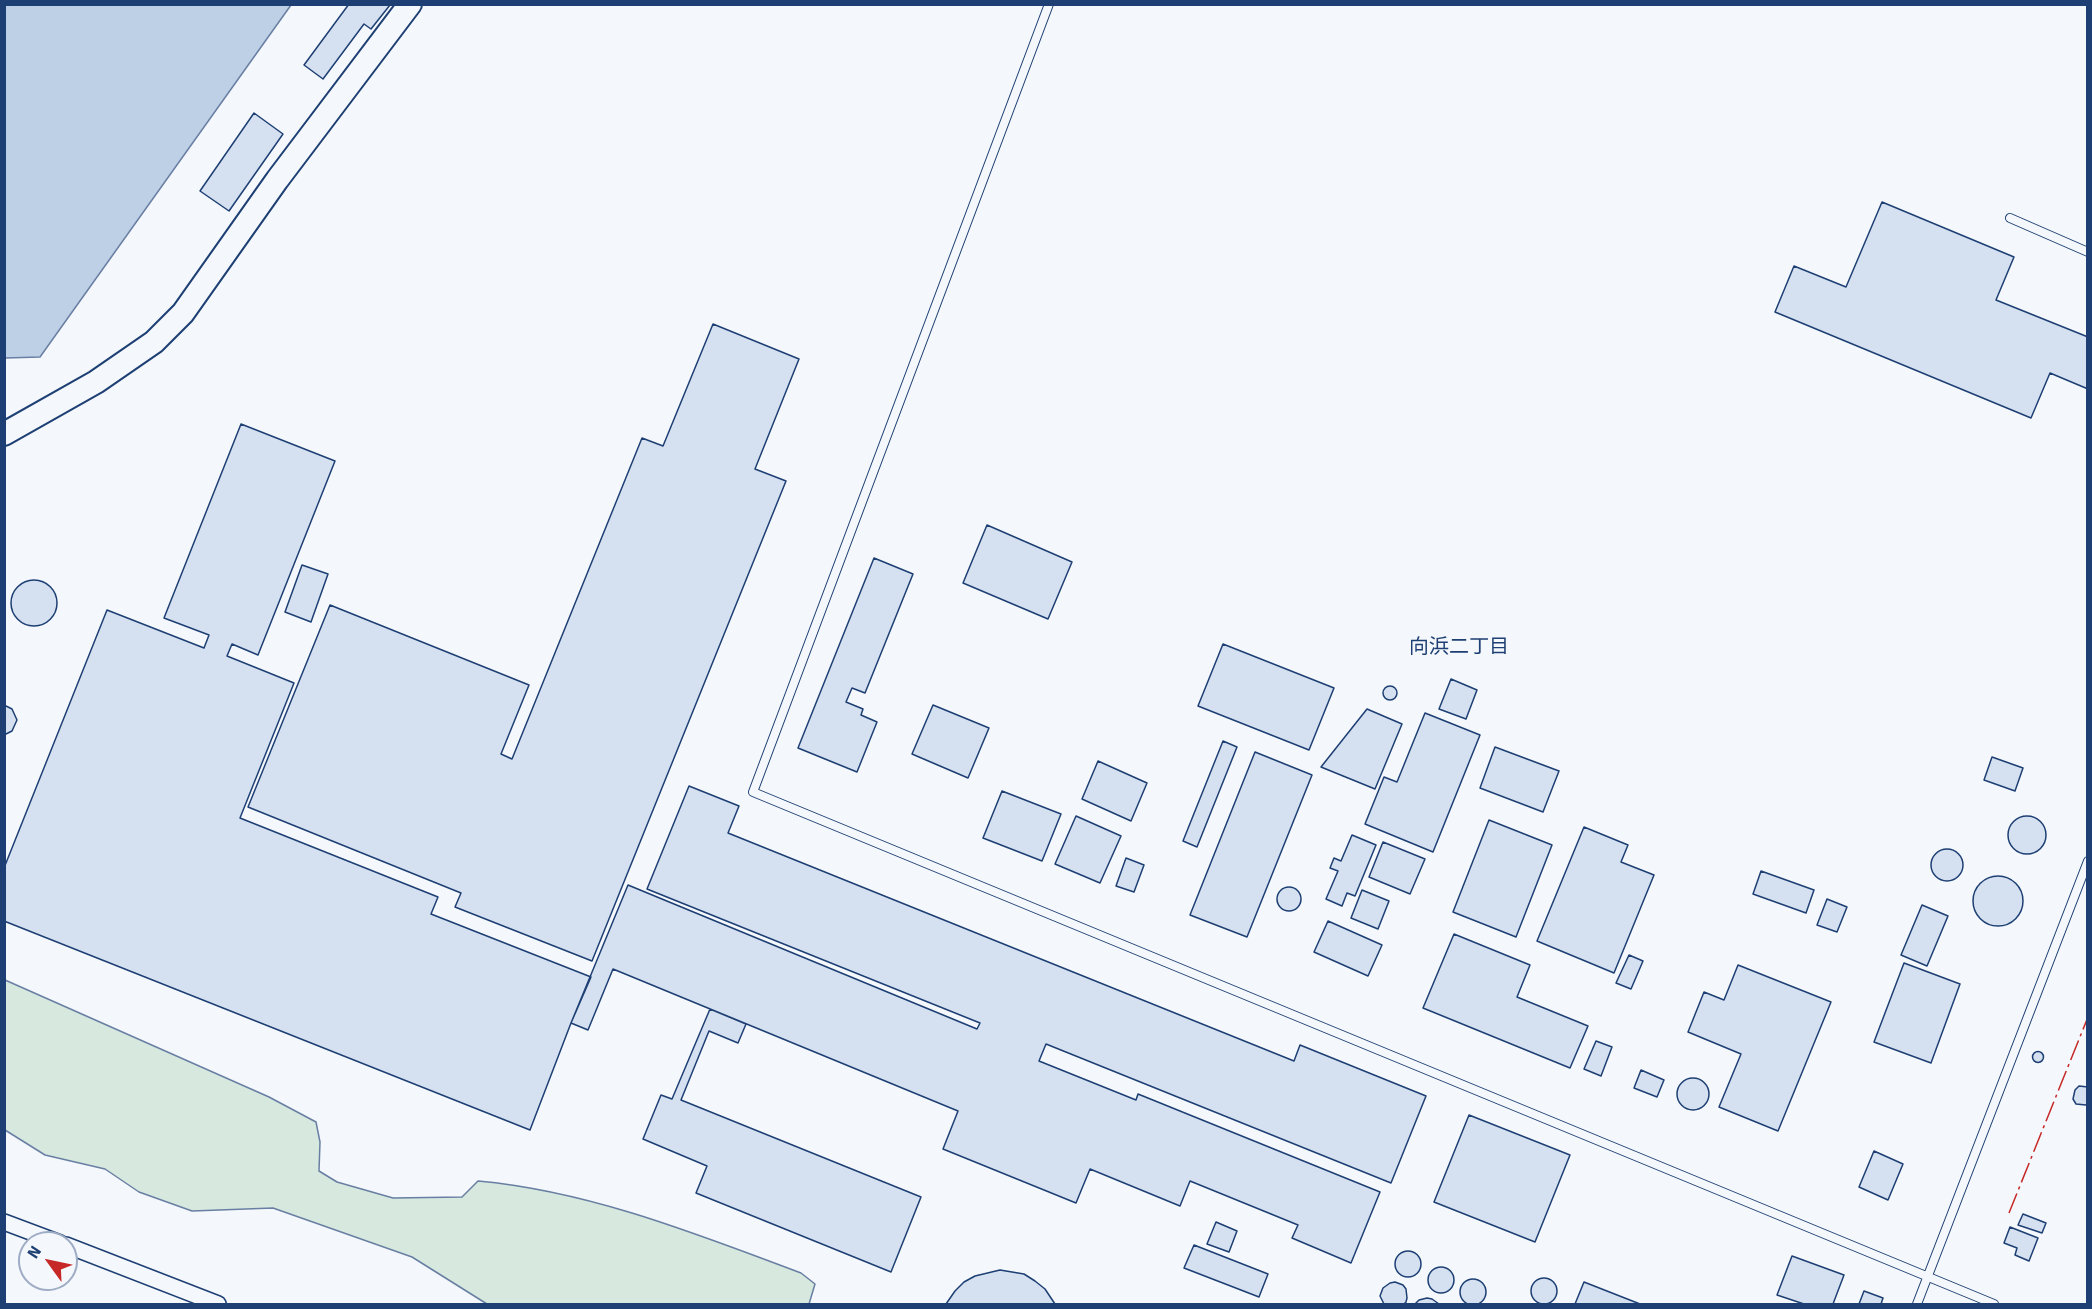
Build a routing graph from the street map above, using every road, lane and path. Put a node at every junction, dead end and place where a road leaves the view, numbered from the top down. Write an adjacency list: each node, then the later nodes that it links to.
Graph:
1 (410, 4): 5 (street)
2 (1049, 4): 10 (lane)
3 (2010, 218): 4 (lane)
4 (2088, 252)
5 (4, 434)
6 (2088, 861): 10 (lane)
7 (4, 1221): 8 (street)
8 (29, 1231)
9 (78, 1250): 11 (street)
10 (1926, 1278): 12 (lane); 13 (lane)
11 (218, 1305)
12 (1917, 1305)
13 (1994, 1305)

